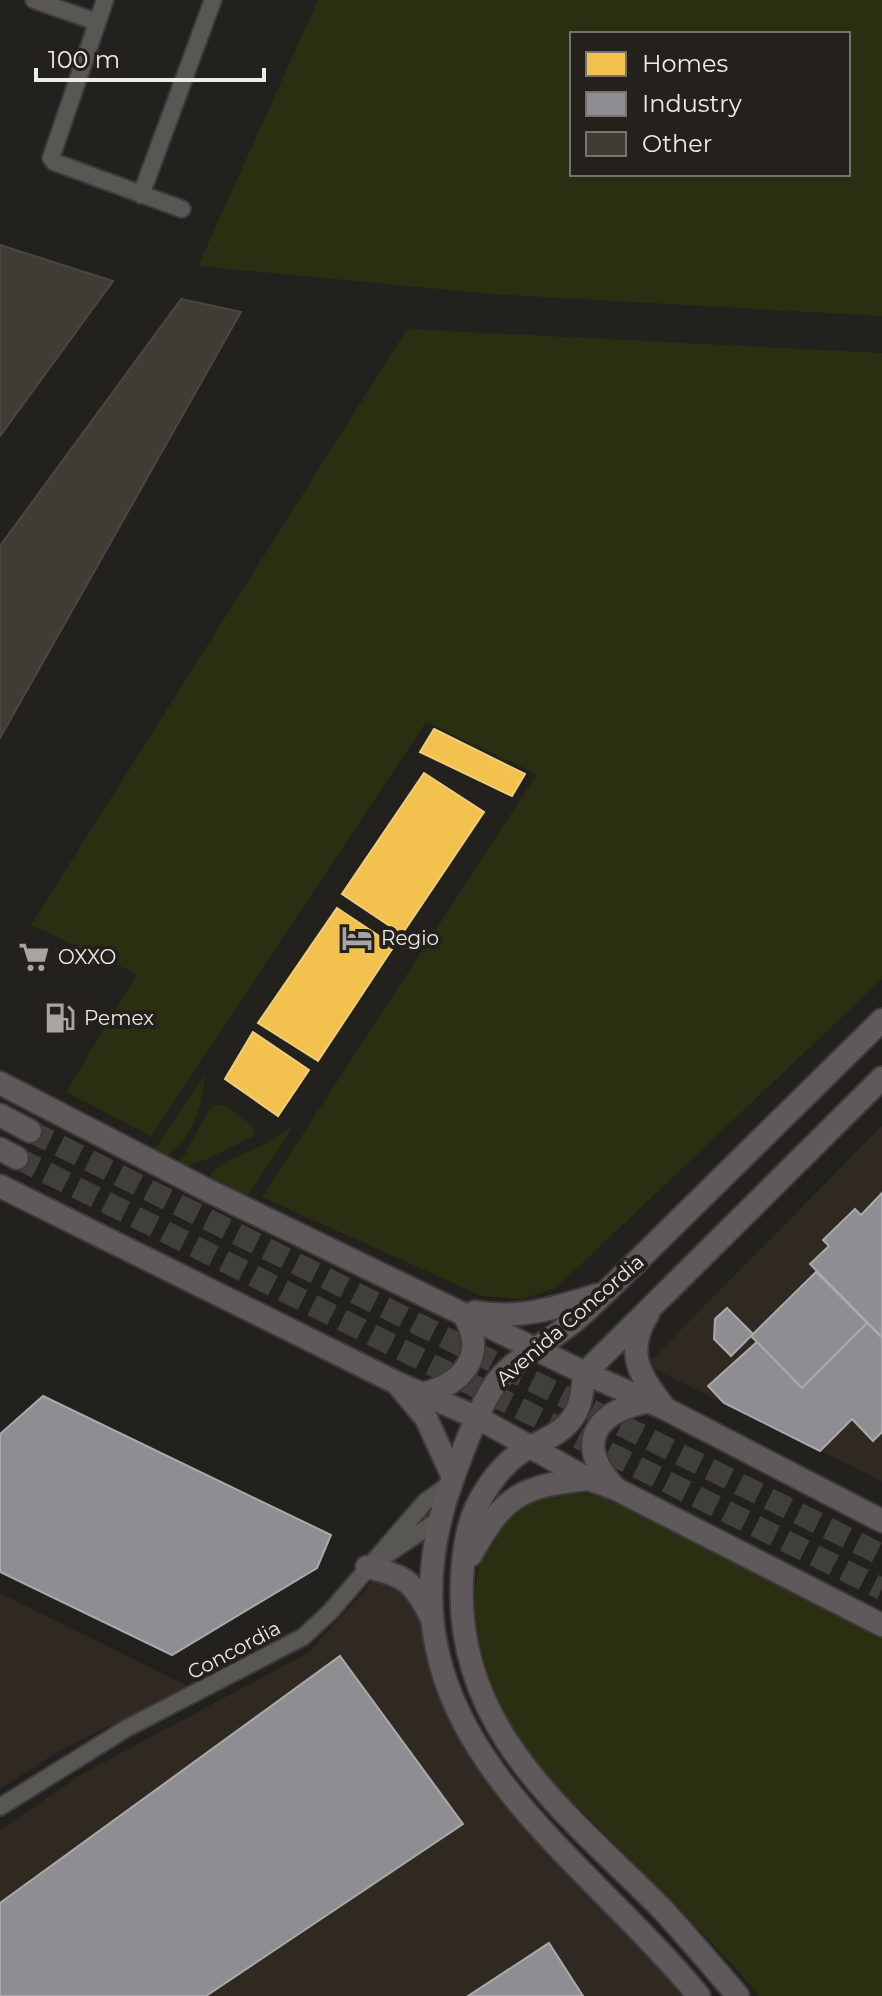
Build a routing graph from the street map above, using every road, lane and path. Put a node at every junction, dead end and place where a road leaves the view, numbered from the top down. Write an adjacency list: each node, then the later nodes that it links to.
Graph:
1 (34, 0): 4 (street)
2 (105, 0): 4 (street)
3 (213, 0): 5 (street)
4 (97, 22): 5 (street)
5 (141, 195): 6 (street)
6 (182, 209)
7 (882, 1020): 13 (main road, Avenida Concordia)
8 (882, 1078): 14 (main road, Avenida Concordia)
9 (0, 1083): 15 (main road)
10 (0, 1115): 11 (main road)
11 (30, 1131)
12 (0, 1186): 18 (main road)
13 (606, 1292): 15 (main road); 16 (main road, Avenida Concordia)
14 (658, 1299): 17 (main road, Avenida Concordia); 20 (main road)
15 (458, 1312): 16 (main road); 19 (main road)
16 (536, 1348): 17 (main road); 21 (main road, Avenida Concordia)
17 (585, 1373): 20 (main road); 22 (main road)
18 (397, 1383): 19 (main road); 24 (main road)
19 (421, 1394): 21 (main road)
20 (656, 1405): 25 (main road); 27 (main road)
21 (478, 1418): 22 (main road); 24 (main road, Avenida Concordia)
22 (532, 1447): 23 (main road); 29 (main road)
23 (588, 1479): 25 (main road); 29 (main road)
24 (452, 1480): 26 (main road, Avenida Concordia); 28 (street, Concordia)
25 (616, 1489): 31 (main road)
26 (440, 1519): 28 (street); 30 (main road, Avenida Concordia)
27 (882, 1521)
28 (368, 1565): 30 (main road); 32 (street, Concordia)
29 (463, 1570): 34 (main road)
30 (434, 1624): 33 (main road, Avenida Concordia)
31 (882, 1625)
32 (0, 1807)
33 (699, 1996)
34 (738, 1996)

